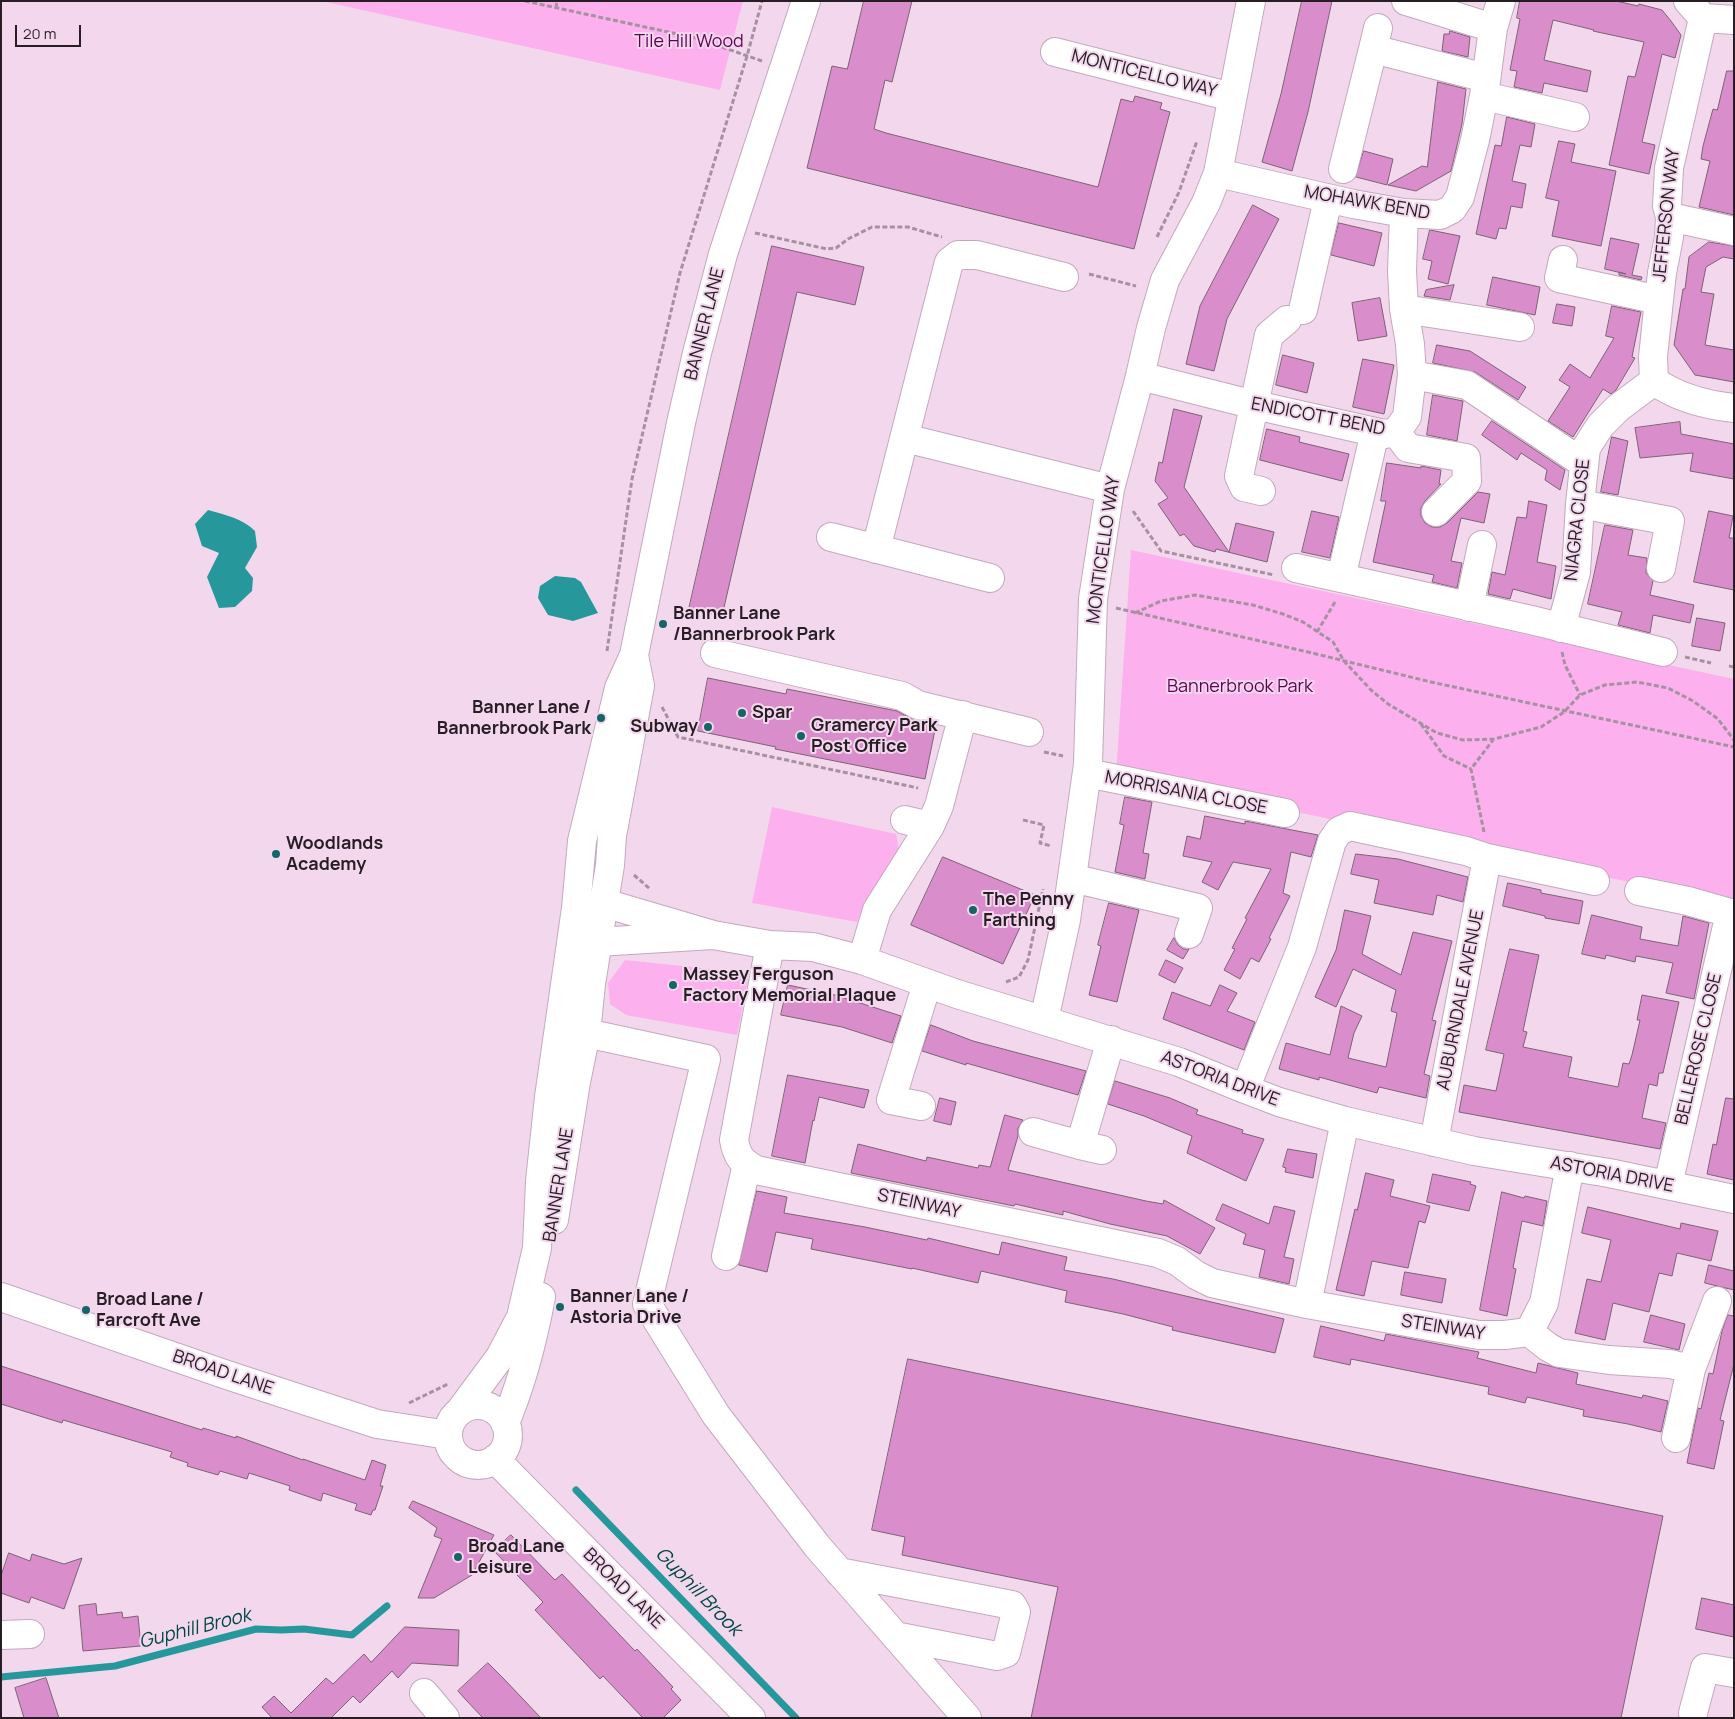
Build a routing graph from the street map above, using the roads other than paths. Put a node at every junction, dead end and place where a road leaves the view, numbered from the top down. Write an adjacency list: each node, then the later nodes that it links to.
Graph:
1 (806, 1): 46 (street, BANNER LANE)
2 (1406, 1): 7 (street)
3 (1501, 1): 7 (street, MOHAWK BEND)
4 (1250, 2): 10 (street, MONTICELLO WAY)
5 (1696, 10): 6 (street); 16 (street, JEFFERSON WAY)
6 (1734, 20)
7 (1493, 28): 9 (street, MOHAWK BEND)
8 (1055, 52): 10 (street, MONTICELLO WAY)
9 (1485, 87): 11 (street); 12 (street); 15 (street, MOHAWK BEND)
10 (1232, 97): 13 (street, MONTICELLO WAY)
11 (1575, 117)
12 (1343, 169)
13 (1218, 173): 14 (street, MOHAWK BEND); 24 (street, MONTICELLO WAY)
14 (1328, 199): 15 (street, MOHAWK BEND); 26 (street)
15 (1404, 213): 21 (street, ENDICOTT BEND)
16 (1670, 217): 17 (street); 20 (street, JEFFERSON WAY)
17 (1734, 231)
18 (1563, 260): 20 (street)
19 (1064, 278): 29 (street)
20 (1659, 300): 25 (street, JEFFERSON WAY)
21 (1404, 309): 22 (street); 23 (street, ENDICOTT BEND)
22 (1520, 327)
23 (1412, 375): 28 (street, ENDICOTT BEND); 30 (street)
24 (1140, 376): 26 (street, ENDICOTT BEND); 31 (street, MONTICELLO WAY)
25 (1654, 381): 27 (street); 30 (street, NIAGRA CLOSE)
26 (1255, 405): 28 (street, ENDICOTT BEND); 32 (street)
27 (1734, 408)
28 (1386, 432): 34 (street); 41 (street)
29 (905, 438): 31 (street); 37 (street)
30 (1583, 463): 33 (street, NIAGRA CLOSE)
31 (1110, 489): 49 (street, MONTICELLO WAY)
32 (1261, 491)
33 (1580, 504): 39 (street); 43 (street, NIAGRA CLOSE)
34 (1436, 512)
35 (831, 538): 37 (street)
36 (1482, 545): 42 (street)
37 (876, 549): 40 (street)
38 (1296, 568): 41 (street)
39 (1661, 568)
40 (990, 578)
41 (1341, 578): 42 (street)
42 (1469, 607): 43 (street)
43 (1561, 628): 44 (street)
44 (1663, 652)
45 (714, 653): 47 (street)
46 (634, 655): 55 (street, BANNER LANE); 59 (street, BANNER LANE)
47 (963, 715): 48 (street); 61 (street)
48 (1033, 741)
49 (1087, 773): 50 (street, MORRISANIA CLOSE); 52 (street, MONTICELLO WAY)
50 (1285, 813)
51 (1487, 858): 53 (street); 67 (street); 71 (street, AUBURNDALE AVENUE)
52 (1072, 878): 57 (street); 63 (street, MONTICELLO WAY)
53 (1595, 881)
54 (1639, 891): 56 (street, BELLEROSE CLOSE)
55 (604, 903): 58 (street, ASTORIA DRIVE); 59 (street, BANNER LANE)
56 (1732, 913): 74 (street, BELLEROSE CLOSE)
57 (1189, 934)
58 (713, 935): 59 (street, ASTORIA DRIVE); 60 (street, ASTORIA DRIVE)
59 (584, 941): 64 (street, BANNER LANE); 65 (street, BANNER LANE)
60 (770, 946): 61 (street, ASTORIA DRIVE); 72 (street)
61 (862, 960): 62 (street, ASTORIA DRIVE)
62 (928, 984): 63 (street, ASTORIA DRIVE); 68 (street)
63 (1044, 1020): 66 (street, ASTORIA DRIVE)
64 (559, 1029): 65 (street); 82 (street, BANNER LANE)
65 (586, 1033): 83 (street, BANNER LANE); 87 (street)
66 (1111, 1040): 67 (street, ASTORIA DRIVE); 70 (street)
67 (1245, 1089): 69 (street, ASTORIA DRIVE)
68 (921, 1106)
69 (1345, 1121): 71 (street, ASTORIA DRIVE); 79 (street)
70 (1033, 1132)
71 (1434, 1142): 73 (street, ASTORIA DRIVE)
72 (747, 1164): 76 (street); 79 (street, STEINWAY)
73 (1570, 1166): 74 (street, ASTORIA DRIVE); 80 (street)
74 (1668, 1185): 75 (street, ASTORIA DRIVE)
75 (1734, 1199)
76 (726, 1256)
77 (1, 1297): 84 (street, BROAD LANE)
78 (1717, 1301): 81 (street)
79 (1307, 1304): 80 (street, STEINWAY)
80 (1529, 1332): 81 (street)
81 (1690, 1369): 85 (street)
82 (460, 1411): 83 (street); 84 (street)
83 (506, 1423): 86 (street)
84 (448, 1435): 86 (street)
85 (1676, 1438)
86 (495, 1459): 95 (street, BROAD LANE)
87 (839, 1572): 90 (street); 90 (street)
88 (30, 1634): 89 (street)
89 (1, 1635)
90 (895, 1636): 96 (street)
91 (1734, 1673): 93 (street)
92 (424, 1693): 94 (street)
93 (1693, 1713)
94 (443, 1717)
95 (751, 1718)
96 (967, 1718)

